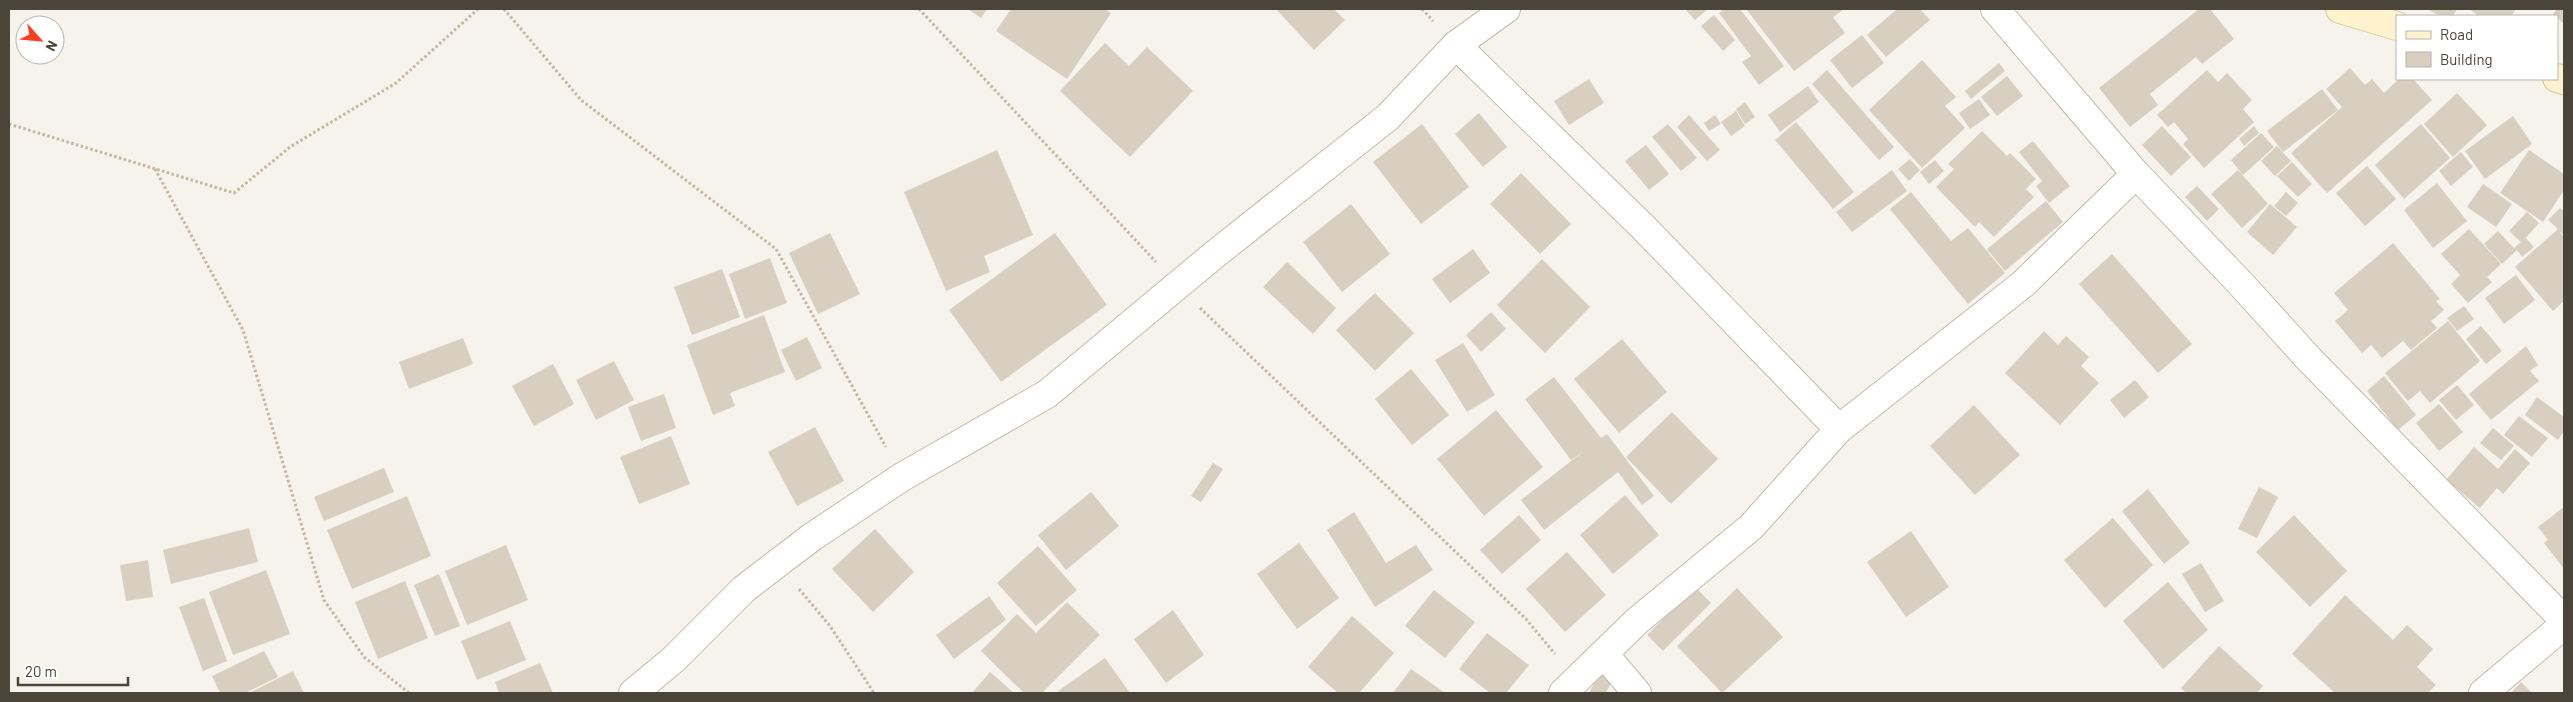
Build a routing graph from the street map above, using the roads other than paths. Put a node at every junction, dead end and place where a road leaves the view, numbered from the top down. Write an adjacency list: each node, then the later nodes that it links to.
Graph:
1 (1506, 9): 5 (street)
2 (1995, 9): 6 (street)
3 (2340, 9): 4 (main road)
4 (2396, 26)
5 (1456, 45): 7 (street); 12 (street)
6 (2136, 174): 7 (street); 8 (street)
7 (1839, 429): 10 (street)
8 (2564, 620)
9 (2564, 626): 14 (street)
10 (1604, 654): 11 (street); 13 (street)
11 (1570, 687)
12 (632, 693)
13 (1637, 693)
14 (2483, 693)

